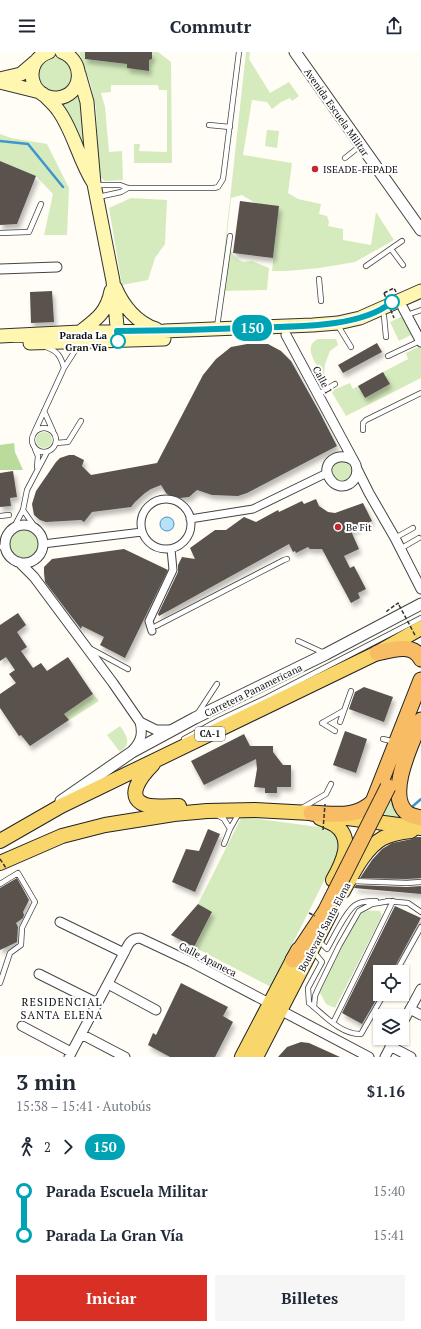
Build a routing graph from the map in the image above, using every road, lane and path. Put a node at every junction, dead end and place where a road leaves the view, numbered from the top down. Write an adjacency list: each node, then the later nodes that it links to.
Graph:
1 (239, 52): 9 (lane)
2 (295, 52): 10 (street, Avenida Escuela Militar)
3 (44, 54): 6 (main road); 7 (main road)
4 (68, 54): 5 (main road)
5 (79, 74): 7 (main road); 13 (main road)
6 (0, 81): 7 (main road)
7 (41, 93): 13 (main road)
8 (208, 125): 9 (lane)
9 (230, 127): 12 (lane)
10 (360, 146): 11 (lane); 15 (street, Avenida Escuela Militar)
11 (345, 158)
12 (128, 188): 13 (lane); 13 (lane)
13 (95, 189): 25 (main road)
14 (41, 204): 16 (lane)
15 (421, 230)
16 (0, 233)
17 (230, 236): 32 (lane)
18 (402, 241): 19 (lane)
19 (392, 249): 20 (lane); 21 (lane)
20 (366, 266)
21 (403, 266)
22 (57, 267): 23 (street)
23 (0, 269)
24 (319, 279): 28 (lane)
25 (113, 281): 34 (main road); 37 (main road); 38 (main road)
26 (394, 288): 31 (path, bridge)
27 (420, 292): 30 (main road); 31 (main road)
28 (321, 301)
29 (421, 310): 30 (lane)
30 (405, 312): 31 (main road); 40 (street)
31 (388, 314): 32 (main road); 33 (main road); 39 (lane)
32 (216, 329): 34 (main road)
33 (340, 329): 35 (main road); 43 (lane)
34 (164, 331): 37 (main road)
35 (286, 335): 37 (main road); 48 (street, Calle 1)
36 (0, 336): 38 (main road)
37 (118, 336): 38 (main road)
38 (80, 337): 41 (main road); 45 (lane)
39 (386, 337)
40 (421, 342): 44 (lane)
41 (34, 343): 42 (main road); 45 (lane)
42 (0, 344)
43 (352, 347)
44 (388, 356)
45 (64, 368): 49 (lane)
46 (335, 384): 48 (lane)
47 (421, 393): 51 (lane)
48 (319, 394): 54 (street, Calle 1)
49 (44, 411): 52 (lane); 53 (lane)
50 (81, 421): 55 (lane)
51 (363, 430)
52 (53, 431): 53 (lane); 55 (lane)
53 (34, 433): 56 (lane)
54 (340, 436): 58 (street); 59 (street, Calle 1)
55 (56, 443): 57 (lane)
56 (35, 449): 57 (lane); 60 (lane)
57 (47, 452): 60 (lane)
58 (336, 457): 59 (street); 61 (street)
59 (356, 465): 62 (street); 63 (street, Calle 1)
60 (37, 469): 64 (lane)
61 (327, 473): 62 (street); 67 (street)
62 (348, 485): 63 (street)
63 (369, 493): 72 (street, Calle 1)
64 (24, 510): 68 (lane); 70 (lane)
65 (9, 515): 66 (lane)
66 (0, 516)
67 (190, 519): 71 (street); 76 (street)
68 (14, 527): 70 (street); 75 (street)
69 (413, 528): 72 (lane)
70 (37, 530): 74 (street)
71 (142, 532): 74 (street); 76 (street)
72 (395, 538): 77 (street, Calle 1)
73 (419, 538): 77 (lane)
74 (43, 544): 78 (street)
75 (2, 547): 80 (street)
76 (171, 549): 86 (street)
77 (400, 549): 82 (street, Calle 1)
78 (38, 556): 80 (street); 81 (street)
79 (287, 559): 86 (lane)
80 (19, 562): 81 (street)
81 (34, 577): 89 (street)
82 (421, 589)
83 (421, 604): 91 (street, Carretera Panamericana)
84 (387, 611): 87 (path, bridge)
85 (421, 618): 107 (lane)
86 (154, 628)
87 (419, 633): 90 (main road, Carretera Panamericana / CA-1)
88 (298, 641): 91 (lane)
89 (85, 646): 93 (lane); 101 (street)
90 (377, 653): 92 (highway); 107 (main road, Carretera Panamericana / CA-1)
91 (326, 654): 99 (street, Carretera Panamericana)
92 (421, 659)
93 (128, 669)
94 (421, 680): 105 (highway)
95 (217, 684): 99 (lane)
96 (351, 691): 98 (lane)
97 (421, 703): 134 (highway, bridge)
98 (344, 712): 102 (lane); 104 (lane)
99 (195, 718): 103 (street, Carretera Panamericana)
100 (421, 720): 105 (highway)
101 (140, 722): 103 (street); 106 (street)
102 (340, 722)
103 (173, 730): 106 (street, Carretera Panamericana)
104 (335, 731)
105 (402, 744): 113 (highway); 114 (highway)
106 (132, 752): 115 (street, Carretera Panamericana)
107 (163, 756): 110 (main road); 115 (main road, Carretera Panamericana / CA-1)
108 (331, 784): 112 (lane)
109 (325, 804): 118 (path, bridge)
110 (234, 810): 111 (main road); 112 (main road); 116 (lane)
111 (207, 811): 116 (lane); 122 (main road)
112 (293, 812): 113 (main road)
113 (311, 813): 117 (main road); 134 (main road, Boulevard Santa Elena)
114 (421, 818)
115 (30, 823): 119 (main road, Carretera Panamericana / CA-1)
116 (230, 829): 120 (lane)
117 (421, 829): 124 (main road, Boulevard Santa Elena)
118 (323, 830)
119 (0, 841)
120 (224, 844)
121 (0, 859): 122 (path, bridge)
122 (3, 866)
123 (18, 873): 126 (lane); 127 (lane); 137 (lane)
124 (348, 881): 125 (lane); 132 (main road, Boulevard Santa Elena)
125 (421, 882)
126 (0, 884)
127 (24, 888)
128 (391, 901): 129 (lane); 132 (lane); 143 (lane); 147 (lane)
129 (421, 912)
130 (60, 922): 133 (street)
131 (421, 927): 135 (lane)
132 (314, 944): 142 (main road, Boulevard Santa Elena); 143 (lane)
133 (124, 953): 138 (street); 142 (street, Calle Apaneca)
134 (293, 960): 142 (main road, Boulevard Santa Elena)
135 (400, 965)
136 (39, 974): 141 (street)
137 (0, 983)
138 (108, 984): 141 (street); 145 (street)
139 (421, 989): 144 (street)
140 (380, 1001): 147 (lane)
141 (97, 1003): 149 (street)
142 (275, 1007): 154 (main road, Boulevard Santa Elena); 155 (main road, Boulevard Santa Elena); 156 (street, Calle Apaneca)
143 (314, 1007): 147 (lane)
144 (410, 1009): 146 (street)
145 (156, 1010)
146 (421, 1015)
147 (333, 1023)
148 (22, 1026): 152 (street)
149 (81, 1034): 152 (street); 153 (street)
150 (390, 1045): 157 (street)
151 (396, 1045): 158 (street)
152 (70, 1055)
153 (125, 1057)
154 (242, 1057)
155 (256, 1057)
156 (369, 1057)
157 (384, 1057)
158 (411, 1057)

